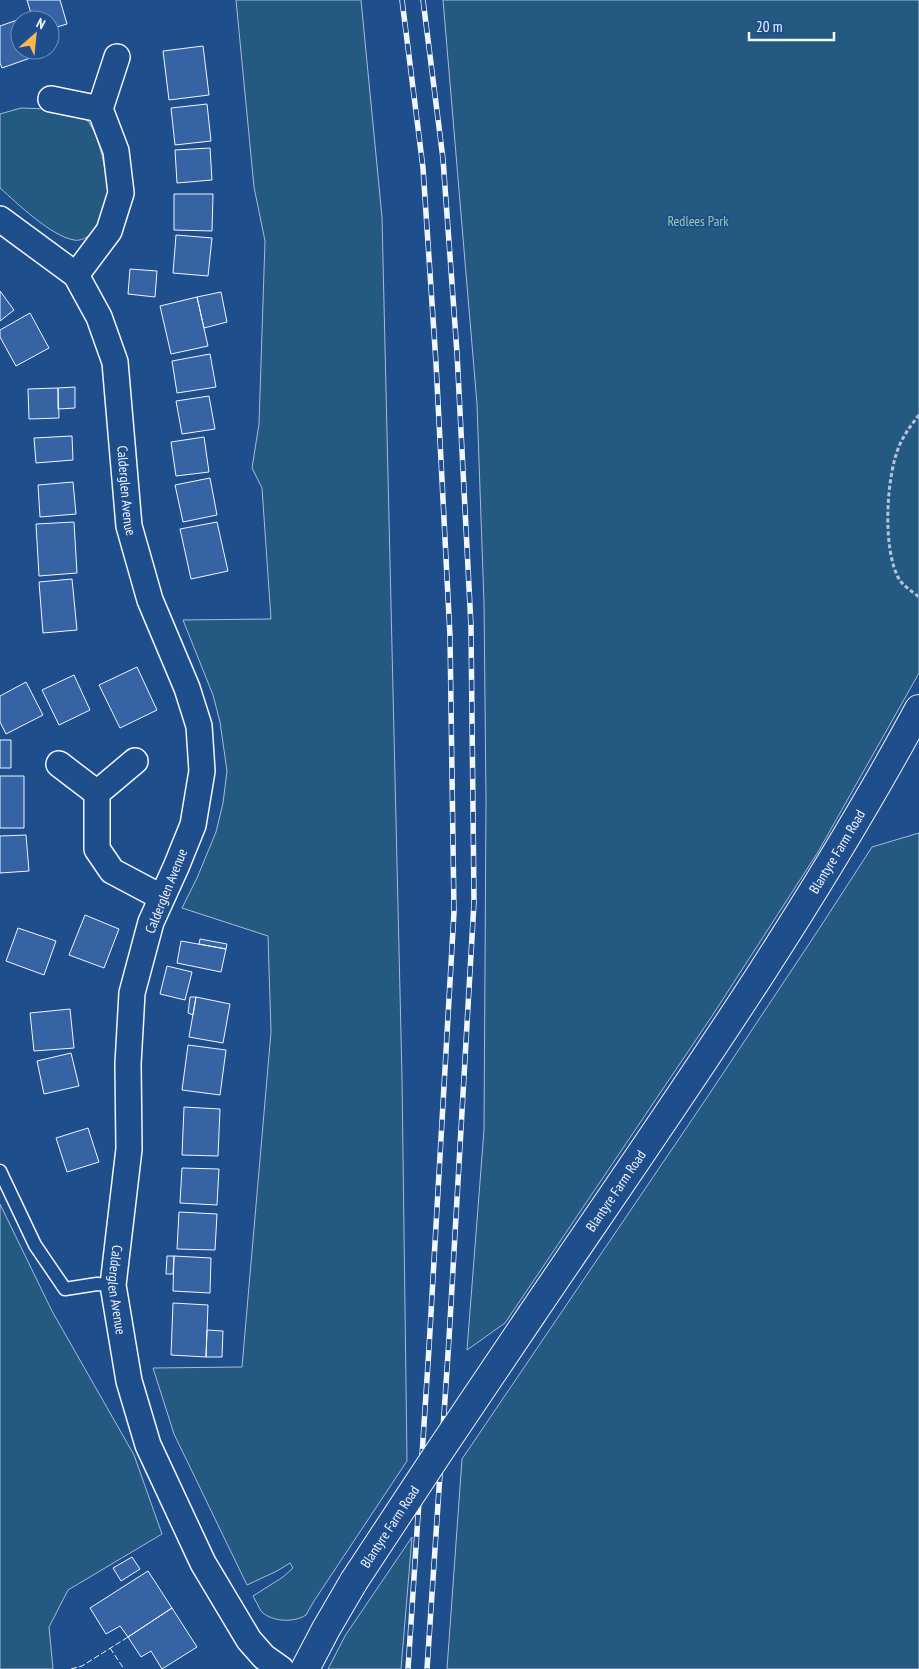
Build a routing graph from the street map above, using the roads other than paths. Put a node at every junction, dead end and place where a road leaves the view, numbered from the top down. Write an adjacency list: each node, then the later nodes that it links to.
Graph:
1 (117, 57): 3 (street)
2 (51, 99): 3 (street)
3 (100, 109): 5 (street)
4 (0, 219): 5 (street, Calderglen Avenue)
5 (76, 275): 10 (street, Calderglen Avenue)
6 (919, 709): 14 (main road, Blantyre Farm Road, bridge)
7 (135, 761): 9 (street)
8 (59, 764): 9 (street)
9 (97, 793): 10 (street)
10 (161, 897): 12 (street, Calderglen Avenue)
11 (0, 1171): 12 (lane)
12 (114, 1285): 13 (street, Calderglen Avenue)
13 (281, 1669)
14 (305, 1669)

